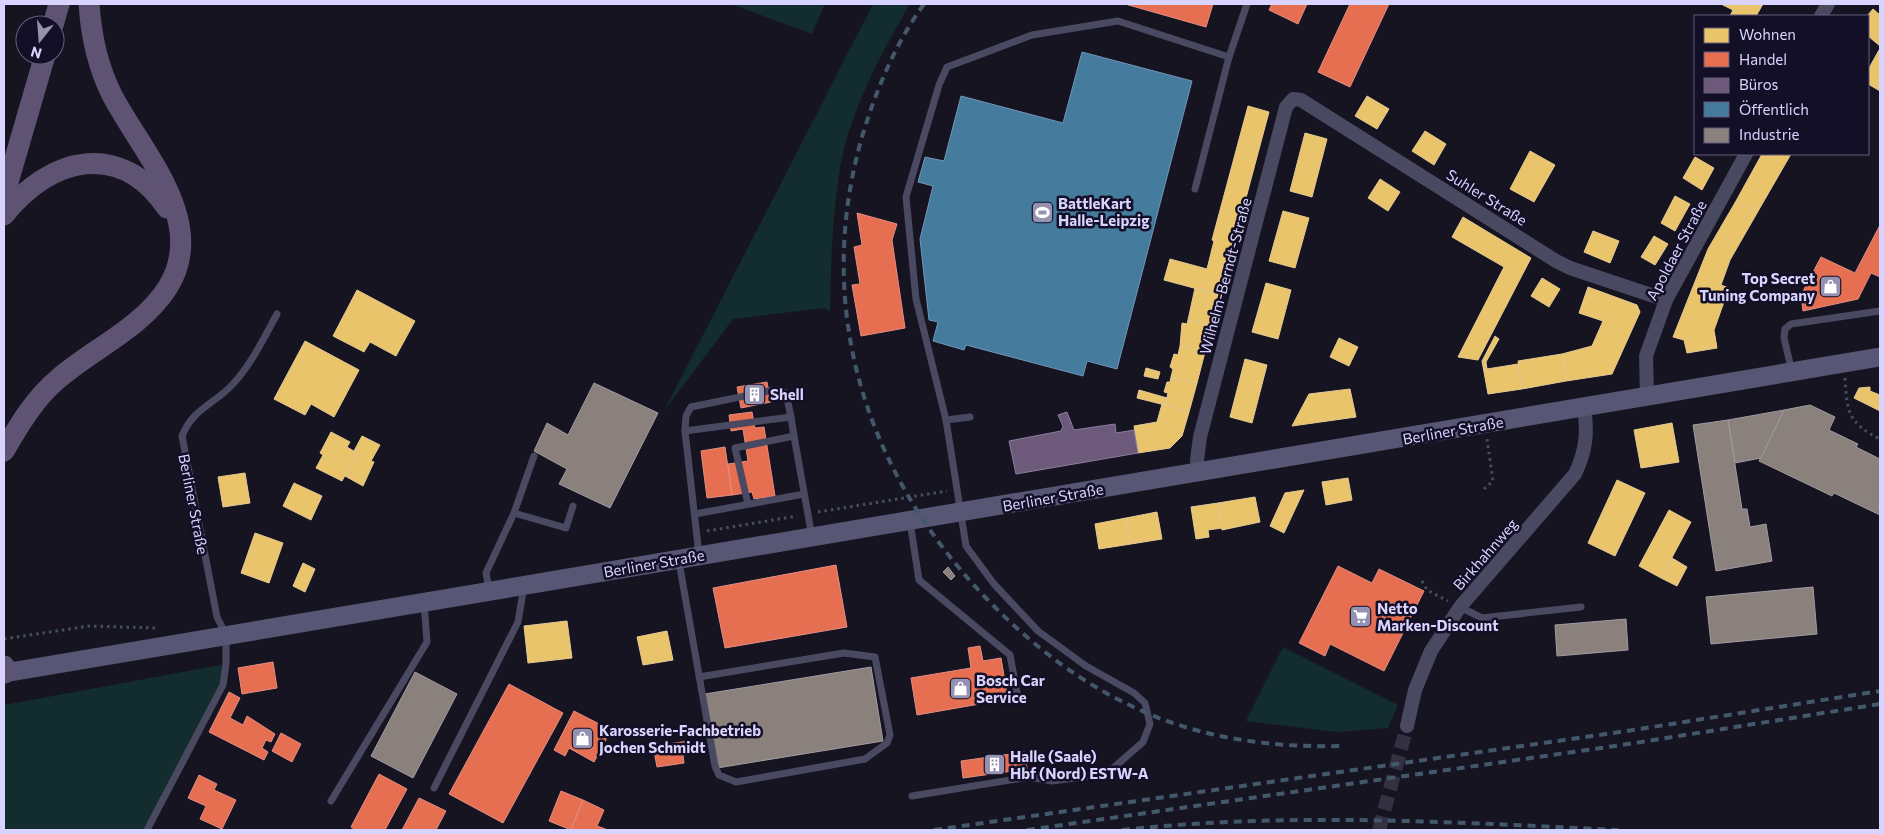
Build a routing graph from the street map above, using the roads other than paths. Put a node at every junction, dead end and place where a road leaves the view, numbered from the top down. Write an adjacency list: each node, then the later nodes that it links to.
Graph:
1 (89, 4): 12 (main road)
2 (1247, 4): 3 (lane)
3 (1229, 57): 9 (lane); 22 (lane)
4 (42, 65): 6 (main road)
5 (1301, 100): 13 (street, Suhler Straße); 27 (street, Wilhelm-Berndt-Straße)
6 (25, 125): 8 (main road); 10 (main road)
7 (1745, 155): 13 (street, Apoldaer Straße)
8 (4, 159)
9 (1195, 189)
10 (4, 196)
11 (4, 215): 12 (main road)
12 (181, 229): 25 (main road)
13 (1666, 300): 18 (street, Apoldaer Straße)
14 (1880, 311): 17 (lane)
15 (277, 314): 43 (lane, Berliner Straße)
16 (1880, 357): 17 (street, Berliner Straße)
17 (1792, 372): 18 (street, Berliner Straße)
18 (1647, 395): 19 (street, Berliner Straße)
19 (1584, 407): 27 (street, Berliner Straße); 41 (street, Birkhahnweg)
20 (791, 417): 23 (lane); 23 (lane); 24 (lane)
21 (970, 417): 22 (lane)
22 (946, 420): 31 (lane)
23 (685, 431): 33 (lane)
24 (794, 436): 28 (lane); 29 (lane)
25 (4, 451)
26 (534, 456): 32 (lane)
27 (1200, 472): 31 (street, Berliner Straße)
28 (804, 494): 29 (lane); 35 (lane)
29 (748, 504): 33 (lane)
30 (573, 506): 32 (lane)
31 (961, 512): 34 (street, Berliner Straße); 49 (lane)
32 (514, 513): 39 (lane)
33 (695, 514): 36 (lane)
34 (910, 522): 35 (street, Berliner Straße); 46 (lane)
35 (812, 537): 36 (street, Berliner Straße)
36 (699, 555): 37 (street, Berliner Straße)
37 (678, 559): 38 (street, Berliner Straße); 45 (lane)
38 (524, 586): 39 (street, Berliner Straße); 48 (lane)
39 (490, 592): 40 (street, Berliner Straße)
40 (424, 603): 43 (street, Berliner Straße); 50 (lane)
41 (1460, 607): 42 (lane); 47 (street, Birkhahnweg)
42 (1581, 607)
43 (226, 635): 44 (street, Berliner Straße); 51 (lane, Berliner Straße)
44 (4, 671)
45 (699, 677): 45 (lane)
46 (1018, 698)
47 (1407, 726)
48 (434, 788)
49 (912, 796)
50 (331, 801)
51 (147, 830)

